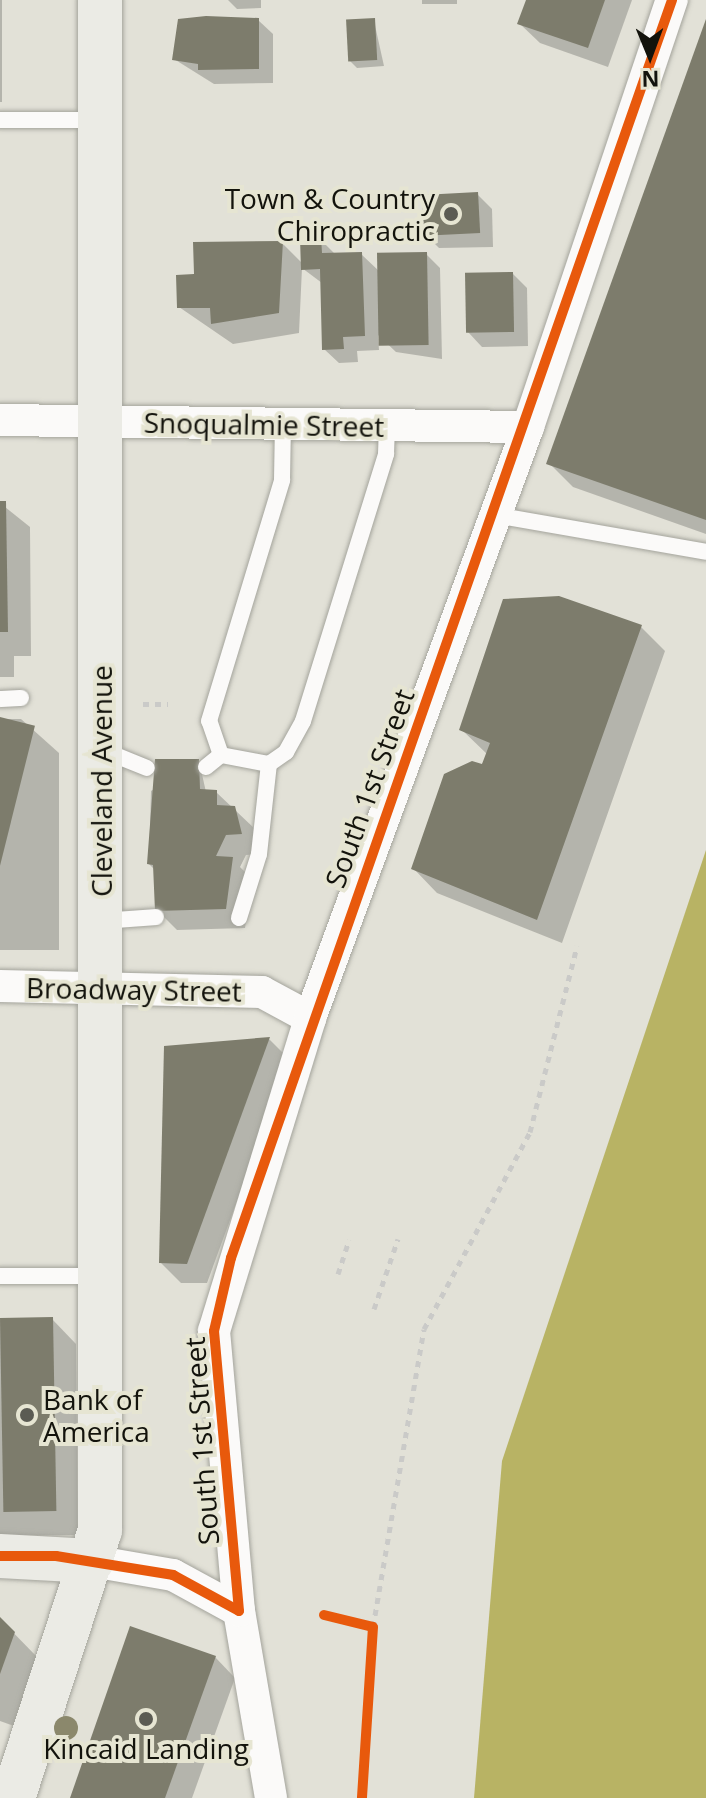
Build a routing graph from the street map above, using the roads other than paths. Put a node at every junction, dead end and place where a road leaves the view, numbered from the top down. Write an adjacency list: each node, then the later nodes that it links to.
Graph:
1 (100, 0): 4 (street, Cleveland Avenue)
2 (672, 0): 9 (street, South 1st Street)
3 (0, 120): 4 (lane)
4 (100, 120): 6 (street, Cleveland Avenue)
5 (0, 420): 6 (street, Snoqualmie Street)
6 (102, 422): 7 (street, Snoqualmie Street); 14 (street, Cleveland Avenue)
7 (283, 424): 8 (street, Snoqualmie Street); 15 (lane)
8 (387, 425): 9 (street, Snoqualmie Street); 16 (lane)
9 (528, 427): 10 (street, South 1st Street)
10 (495, 515): 11 (lane); 24 (street, South 1st Street)
11 (706, 552)
12 (21, 698): 13 (lane)
13 (0, 699)
14 (101, 749): 18 (lane); 21 (street, Cleveland Avenue)
15 (221, 755): 16 (lane); 17 (lane)
16 (269, 764): 20 (lane)
17 (206, 767)
18 (147, 768)
19 (156, 917): 21 (lane)
20 (239, 918)
21 (101, 921): 23 (street, Cleveland Avenue)
22 (0, 986): 23 (street, Broadway Street)
23 (98, 987): 24 (street, Broadway Street); 26 (street, Cleveland Avenue)
24 (310, 1018): 29 (street, South 1st Street)
25 (0, 1276): 26 (lane)
26 (99, 1276): 28 (street, Cleveland Avenue)
27 (0, 1556): 28 (street)
28 (92, 1561): 29 (street); 30 (street)
29 (239, 1611): 31 (street, South 1st Street)
30 (13, 1798)
31 (271, 1798)

